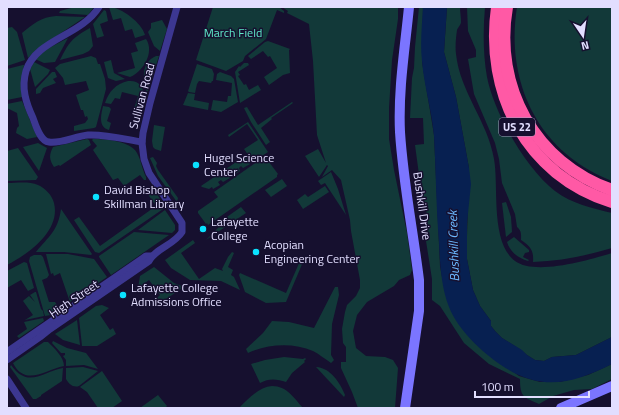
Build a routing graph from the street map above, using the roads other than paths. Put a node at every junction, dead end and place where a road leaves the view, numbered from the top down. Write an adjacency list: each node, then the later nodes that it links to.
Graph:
1 (99, 7): 6 (street)
2 (177, 7): 6 (street, Sullivan Road)
3 (409, 7): 16 (street, Bushkill Drive)
4 (497, 7): 8 (highway, US 22)
5 (507, 7): 7 (highway, US 22)
6 (142, 142): 9 (street, Sullivan Road)
7 (612, 190)
8 (612, 202)
9 (183, 229): 10 (street, High Street)
10 (152, 256): 11 (street, High Street); 12 (street, High Street)
11 (7, 352)
12 (7, 360)
13 (7, 380): 15 (street)
14 (612, 386): 17 (street)
15 (26, 408)
16 (405, 408)
17 (561, 408)

